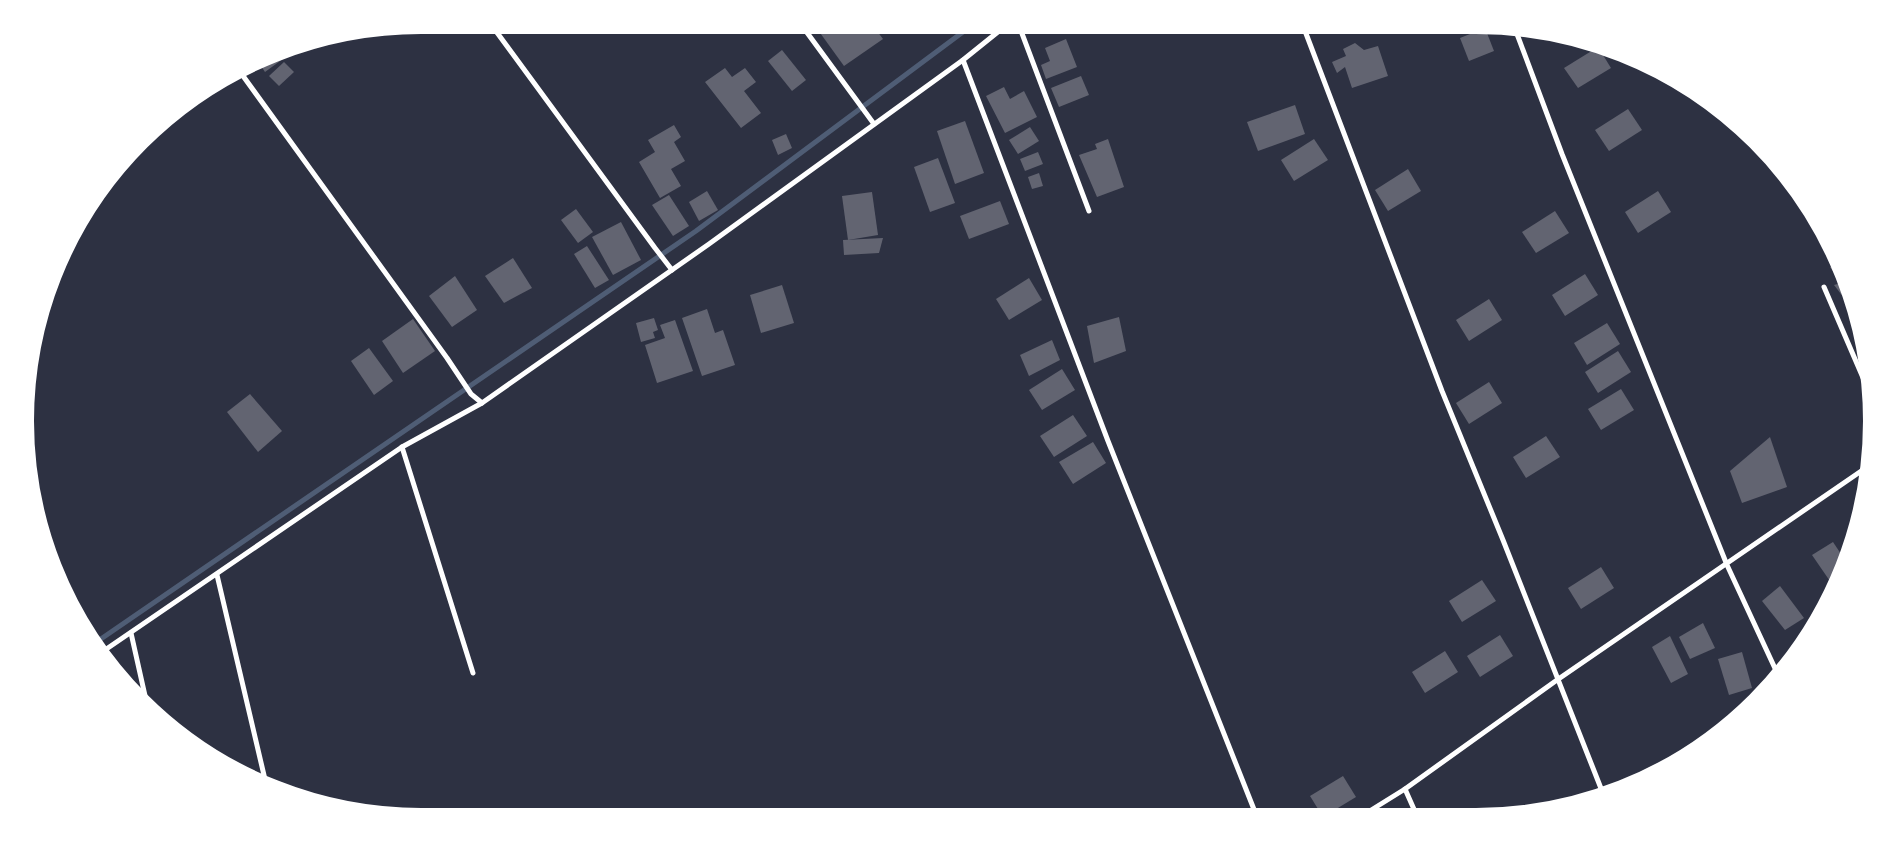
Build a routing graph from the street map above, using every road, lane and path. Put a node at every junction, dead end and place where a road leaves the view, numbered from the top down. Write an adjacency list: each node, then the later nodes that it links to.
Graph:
1 (497, 31): 11 (street)
2 (806, 31): 9 (street)
3 (998, 31): 7 (street)
4 (1021, 31): 10 (street)
5 (1305, 31): 23 (street)
6 (1517, 34): 17 (street)
7 (963, 60): 9 (street); 28 (street)
8 (242, 75): 14 (street)
9 (873, 124): 11 (street)
10 (1089, 211)
11 (671, 268): 14 (street)
12 (1824, 287): 13 (street)
13 (1863, 380)
14 (482, 403): 15 (street)
15 (402, 447): 18 (street); 22 (street)
16 (1862, 469): 17 (street)
17 (1727, 565): 21 (street); 23 (street)
18 (217, 574): 19 (street); 25 (street)
19 (131, 633): 20 (street); 24 (street)
20 (106, 650)
21 (1776, 670)
22 (473, 673)
23 (1557, 680): 26 (street); 27 (street)
24 (145, 697)
25 (265, 778)
26 (1405, 789): 29 (street); 30 (street)
27 (1601, 790)
28 (1255, 811)
29 (1370, 811)
30 (1415, 811)

